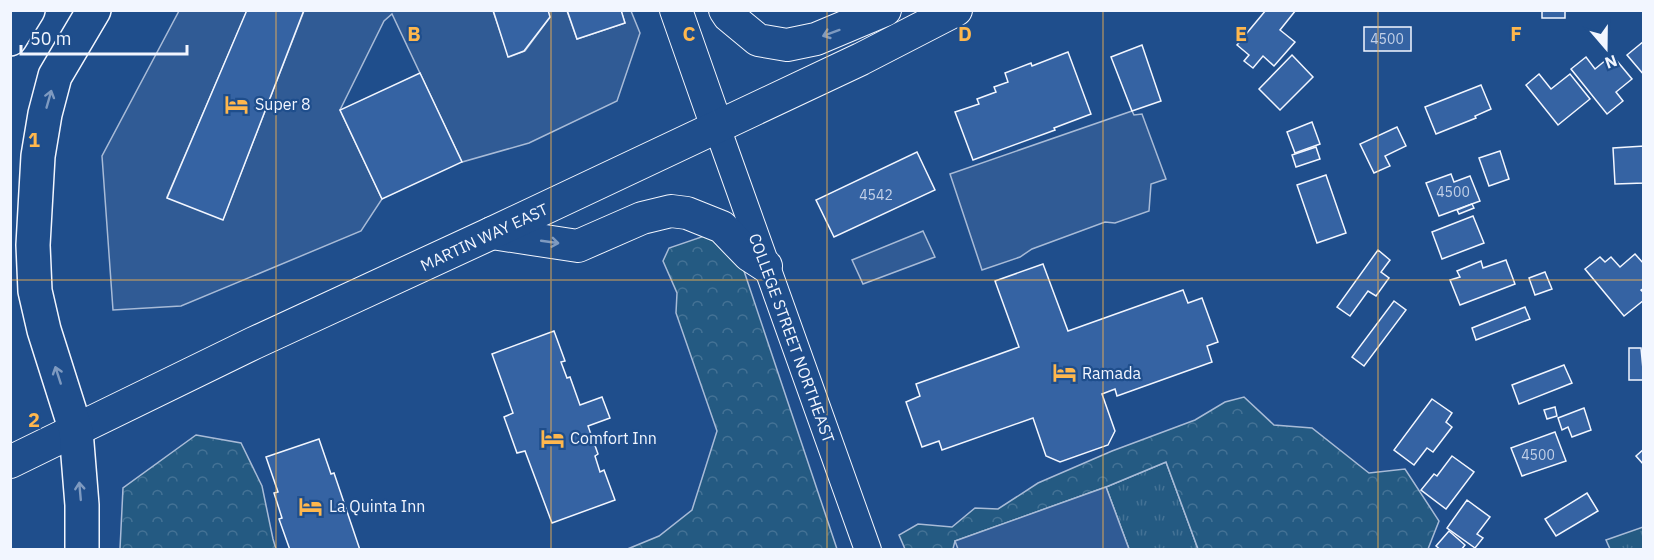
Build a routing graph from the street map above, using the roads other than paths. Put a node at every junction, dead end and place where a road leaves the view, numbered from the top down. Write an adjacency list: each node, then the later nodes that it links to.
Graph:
1 (28, 10): 7 (highway)
2 (94, 10): 11 (highway, one-way to 2)
3 (676, 10): 8 (main road)
4 (725, 10): 5 (main road, one-way to 4)
5 (885, 10)
6 (956, 10): 8 (main road, MARTIN WAY EAST)
7 (10, 39)
8 (717, 127): 9 (main road, MARTIN WAY EAST); 10 (street, COLLEGE STREET NORTHEAST)
9 (492, 233): 10 (main road, one-way to 10); 11 (main road, MARTIN WAY EAST)
10 (766, 266): 14 (street, COLLEGE STREET NORTHEAST)
11 (76, 431): 12 (main road, MARTIN WAY EAST); 13 (highway, one-way to 11)
12 (10, 462)
13 (82, 549)
14 (868, 549)

